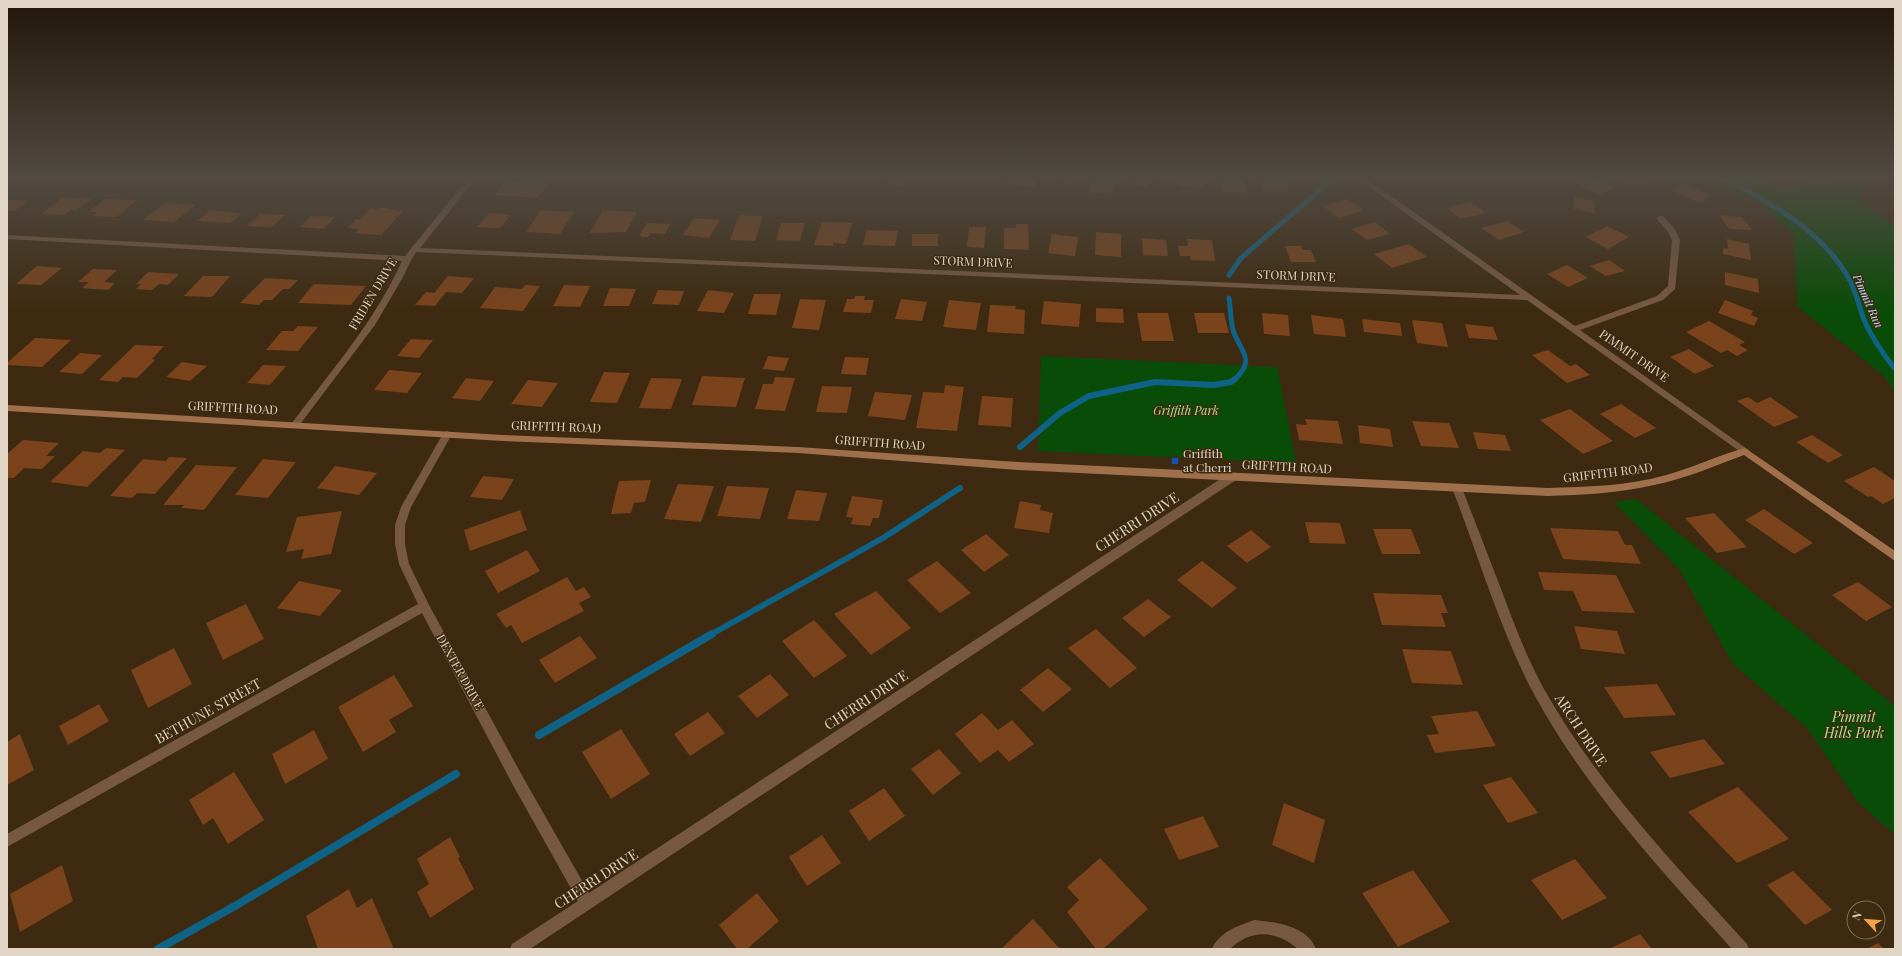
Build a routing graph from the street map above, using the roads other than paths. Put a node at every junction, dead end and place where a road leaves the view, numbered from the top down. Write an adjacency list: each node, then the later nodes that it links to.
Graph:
1 (437, 222): 5 (street, FRIDEN DRIVE)
2 (1422, 222): 7 (street, PIMMIT DRIVE)
3 (1663, 222): 8 (street)
4 (7, 237): 6 (street)
5 (414, 250): 6 (street, FRIDEN DRIVE); 7 (street, STORM DRIVE)
6 (407, 259): 10 (street, FRIDEN DRIVE)
7 (1530, 298): 8 (street, PIMMIT DRIVE)
8 (1574, 329): 12 (street, PIMMIT DRIVE)
9 (7, 408): 10 (street, GRIFFITH ROAD)
10 (294, 425): 11 (street, GRIFFITH ROAD)
11 (447, 434): 13 (street, GRIFFITH ROAD); 16 (street, DEXTER DRIVE)
12 (1745, 450): 14 (street, GRIFFITH ROAD); 15 (street, PIMMIT DRIVE)
13 (1232, 477): 14 (street, GRIFFITH ROAD); 18 (street, CHERRI DRIVE)
14 (1457, 488): 22 (street, ARCH DRIVE)
15 (1895, 557)
16 (424, 606): 17 (street, BETHUNE STREET); 18 (street, DEXTER DRIVE)
17 (7, 841)
18 (587, 903): 19 (street, CHERRI DRIVE)
19 (517, 949)
20 (1219, 949): 21 (street)
21 (1309, 949)
22 (1742, 949)

